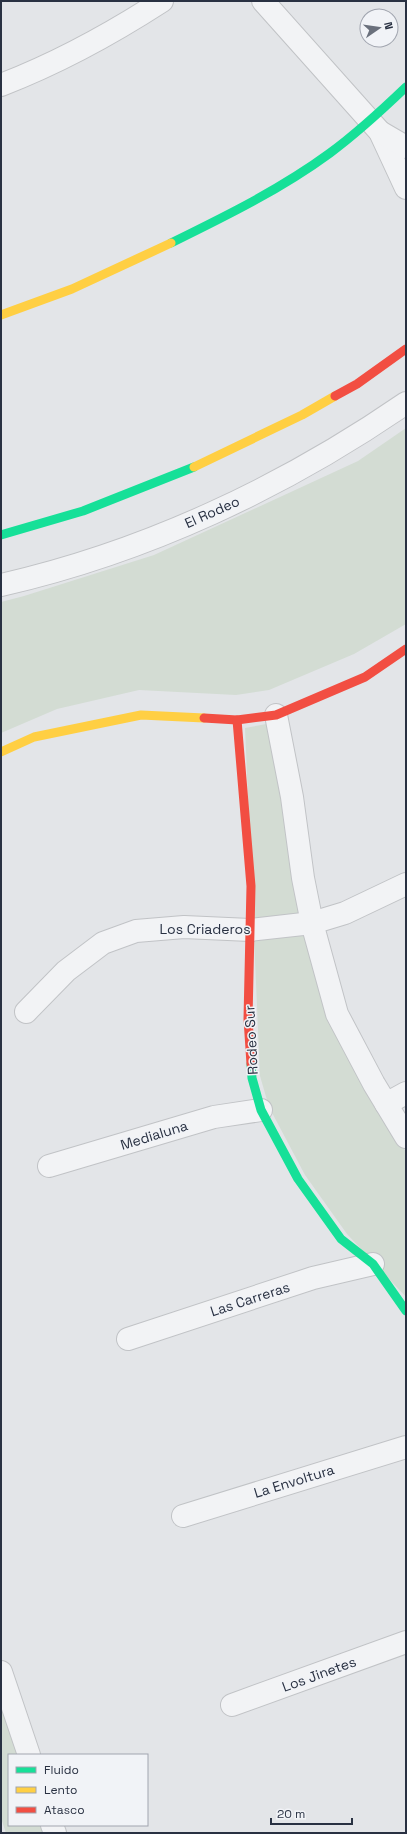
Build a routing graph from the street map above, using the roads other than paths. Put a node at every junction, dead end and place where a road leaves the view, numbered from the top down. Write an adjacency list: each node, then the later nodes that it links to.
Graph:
1 (162, 1): 3 (street)
2 (263, 1): 5 (street)
3 (1, 84)
4 (406, 88): 5 (street)
5 (375, 127): 6 (street); 7 (street); 8 (street)
6 (406, 147)
7 (406, 188)
8 (1, 314)
9 (406, 349): 11 (street)
10 (406, 403): 12 (street, El Rodeo)
11 (1, 535)
12 (1, 585)
13 (406, 649): 14 (street)
14 (276, 715): 15 (street); 18 (street)
15 (237, 720): 16 (street); 19 (street, Rodeo Sur)
16 (1, 752)
17 (406, 884): 18 (street, Los Criaderos)
18 (312, 923): 19 (street, Los Criaderos); 22 (street)
19 (250, 930): 20 (street, Los Criaderos); 23 (street, Rodeo Sur)
20 (26, 1012)
21 (406, 1093): 22 (street)
22 (386, 1104): 24 (street)
23 (261, 1110): 25 (street, Medialuna); 26 (street, Rodeo Sur)
24 (406, 1137)
25 (49, 1166)
26 (373, 1264): 27 (street, Rodeo Sur); 28 (street, Las Carreras)
27 (406, 1311)
28 (128, 1339)
29 (406, 1447): 30 (street, La Envoltura)
30 (183, 1516)
31 (406, 1642): 33 (street, Los Jinetes)
32 (1, 1672): 34 (street)
33 (232, 1705)
34 (29, 1754)

